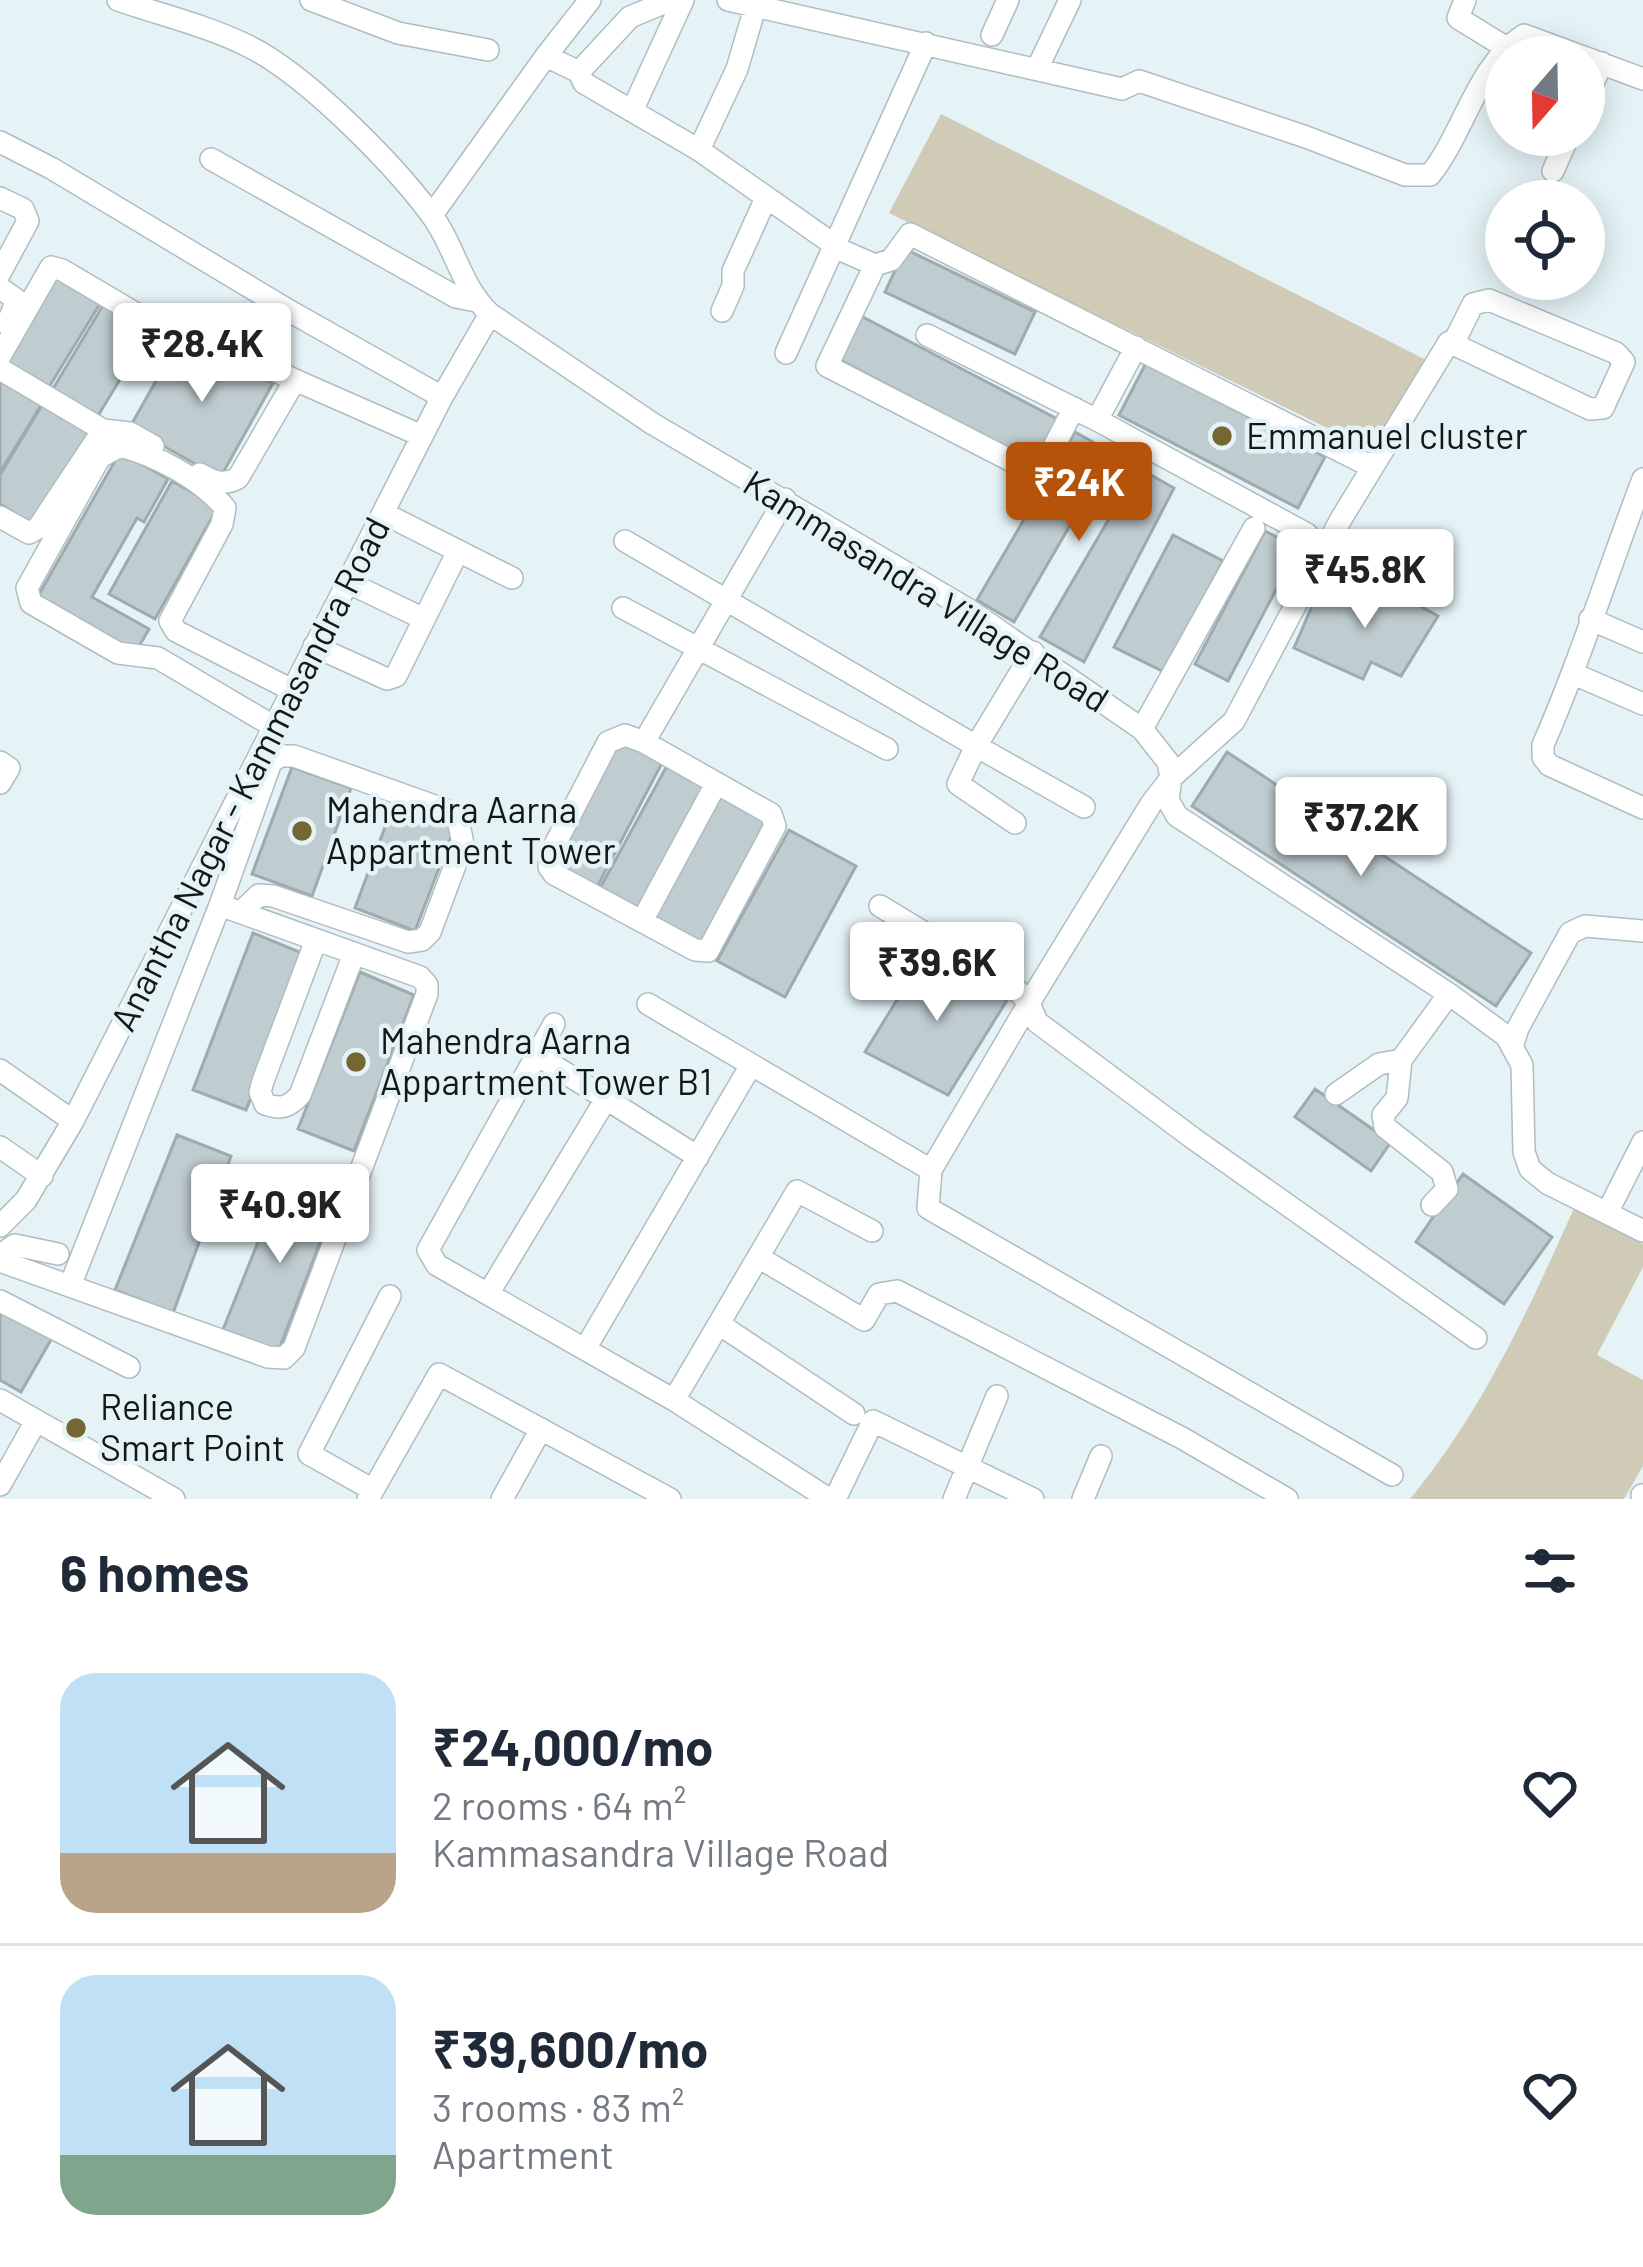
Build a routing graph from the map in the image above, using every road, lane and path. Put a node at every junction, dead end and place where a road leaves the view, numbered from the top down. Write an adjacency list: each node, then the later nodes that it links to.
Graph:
1 (118, 0): 29 (street, Kammasandra Village Road)
2 (310, 0): 14 (street)
3 (590, 0): 15 (street)
4 (670, 0): 18 (street)
5 (683, 0): 21 (street)
6 (728, 0): 10 (street)
7 (1008, 0): 11 (street)
8 (1070, 0): 17 (street)
9 (1465, 0): 12 (street)
10 (756, 4): 13 (street); 23 (street)
11 (992, 35)
12 (1487, 36)
13 (926, 43): 17 (street); 30 (street)
14 (488, 50)
15 (546, 56): 18 (street); 29 (street)
16 (1605, 64): 19 (street)
17 (1036, 69): 20 (street)
18 (579, 72): 21 (street)
19 (1643, 80)
20 (1485, 85)
21 (632, 111): 23 (street)
22 (0, 142): 44 (street)
23 (699, 150): 28 (street)
24 (1559, 156): 26 (street)
25 (211, 159): 34 (street)
26 (1552, 171)
27 (0, 198): 32 (street)
28 (766, 198): 30 (street); 35 (street)
29 (432, 214): 34 (street, Kammasandra Village Road)
30 (835, 247): 31 (street); 40 (street)
31 (875, 265): 39 (street); 45 (street)
32 (0, 273)
33 (0, 288): 37 (street)
34 (483, 308): 44 (street, Anantha Nagar - Kammasandra Road); 51 (street, Kammasandra Village Road)
35 (722, 311)
36 (927, 335): 45 (street)
37 (0, 337)
38 (1453, 344): 38 (street); 49 (street)
39 (1136, 346): 46 (street); 49 (street)
40 (786, 353)
41 (0, 356): 43 (street)
42 (0, 369): 47 (street)
43 (295, 380): 47 (street); 48 (street)
44 (442, 397): 48 (street, Anantha Nagar - Kammasandra Road)
45 (1074, 409): 46 (street)
46 (1097, 420): 55 (street)
47 (103, 430): 53 (street)
48 (422, 436): 52 (street, Anantha Nagar - Kammasandra Road)
49 (1372, 467): 77 (street)
50 (1643, 479): 63 (street)
51 (785, 499): 60 (street); 67 (street, Kammasandra Village Road)
52 (383, 513): 57 (street); 59 (street, Anantha Nagar - Kammasandra Road)
53 (0, 517)
54 (1254, 528): 72 (street)
55 (1307, 534)
56 (625, 541): 60 (street)
57 (458, 551): 58 (street); 62 (street)
58 (512, 578)
59 (347, 582): 62 (street); 65 (street, Anantha Nagar - Kammasandra Road)
60 (728, 598): 66 (street); 74 (street)
61 (623, 608): 66 (street)
62 (424, 619): 65 (street)
63 (1590, 619): 64 (street); 68 (street)
64 (1643, 642)
65 (314, 646): 69 (street, Anantha Nagar - Kammasandra Road)
66 (699, 649): 73 (street); 75 (street)
67 (1033, 652): 72 (street, Kammasandra Village Road); 74 (street)
68 (1574, 674): 70 (street); 81 (street)
69 (292, 690): 71 (street, Anantha Nagar - Kammasandra Road); 71 (street)
70 (1643, 704)
71 (274, 726): 83 (street, Anantha Nagar - Kammasandra Road)
72 (1142, 729): 77 (street, Kammasandra Village Road)
73 (644, 742): 79 (street); 86 (street)
74 (976, 746): 80 (street); 82 (street)
75 (886, 749)
76 (0, 762): 78 (street)
77 (1171, 778): 90 (street, Kammasandra Village Road); 91 (street)
78 (0, 783)
79 (716, 784): 86 (street); 86 (street)
80 (1084, 807)
81 (1643, 808)
82 (1016, 823)
83 (215, 841): 85 (street); 101 (street, Anantha Nagar - Kammasandra Road)
84 (880, 906): 91 (street)
85 (231, 909): 85 (street); 88 (street); 115 (street)
86 (642, 921)
87 (1643, 931): 94 (street)
88 (316, 940): 89 (street); 89 (street)
89 (354, 954): 115 (street)
90 (1449, 994): 94 (street, Kammasandra Village Road); 96 (street)
91 (1029, 1003): 105 (street); 120 (street)
92 (648, 1004): 97 (street)
93 (554, 1024): 95 (street)
94 (1513, 1044): 108 (street)
95 (536, 1055): 100 (street); 116 (street)
96 (1401, 1060): 99 (street); 107 (street)
97 (751, 1065): 104 (street); 105 (street)
98 (0, 1070): 101 (street)
99 (1336, 1094)
100 (606, 1100): 104 (street); 116 (street)
101 (73, 1120): 106 (street, Anantha Nagar - Kammasandra Road)
102 (1643, 1142): 108 (street)
103 (0, 1147): 106 (street)
104 (698, 1157): 121 (street)
105 (931, 1170): 131 (street)
106 (42, 1176): 109 (street, Anantha Nagar - Kammasandra Road)
107 (1432, 1205)
108 (1607, 1213): 111 (street)
109 (4, 1218)
110 (872, 1231): 113 (street)
111 (1643, 1231)
112 (58, 1254): 114 (street)
113 (758, 1257): 119 (street); 142 (street)
114 (0, 1258): 115 (street)
115 (70, 1286)
116 (488, 1294): 121 (street)
117 (390, 1295): 134 (street)
118 (0, 1301): 122 (street)
119 (719, 1324): 125 (street); 126 (street)
120 (1476, 1338)
121 (586, 1349): 125 (street)
122 (129, 1367)
123 (997, 1396): 130 (street)
124 (0, 1400): 127 (street)
125 (674, 1400): 138 (street)
126 (854, 1414)
127 (36, 1421): 132 (street); 135 (street)
128 (541, 1430): 133 (street); 134 (street); 136 (street)
129 (1101, 1456): 141 (street)
130 (967, 1468): 138 (street); 139 (street); 140 (street)
131 (1392, 1475)
132 (0, 1485)
133 (639, 1492): 137 (street)
134 (370, 1495)
135 (160, 1496)
136 (502, 1499)
137 (670, 1499)
138 (832, 1499)
139 (954, 1499)
140 (1033, 1499)
141 (1083, 1499)
142 (1287, 1499)

